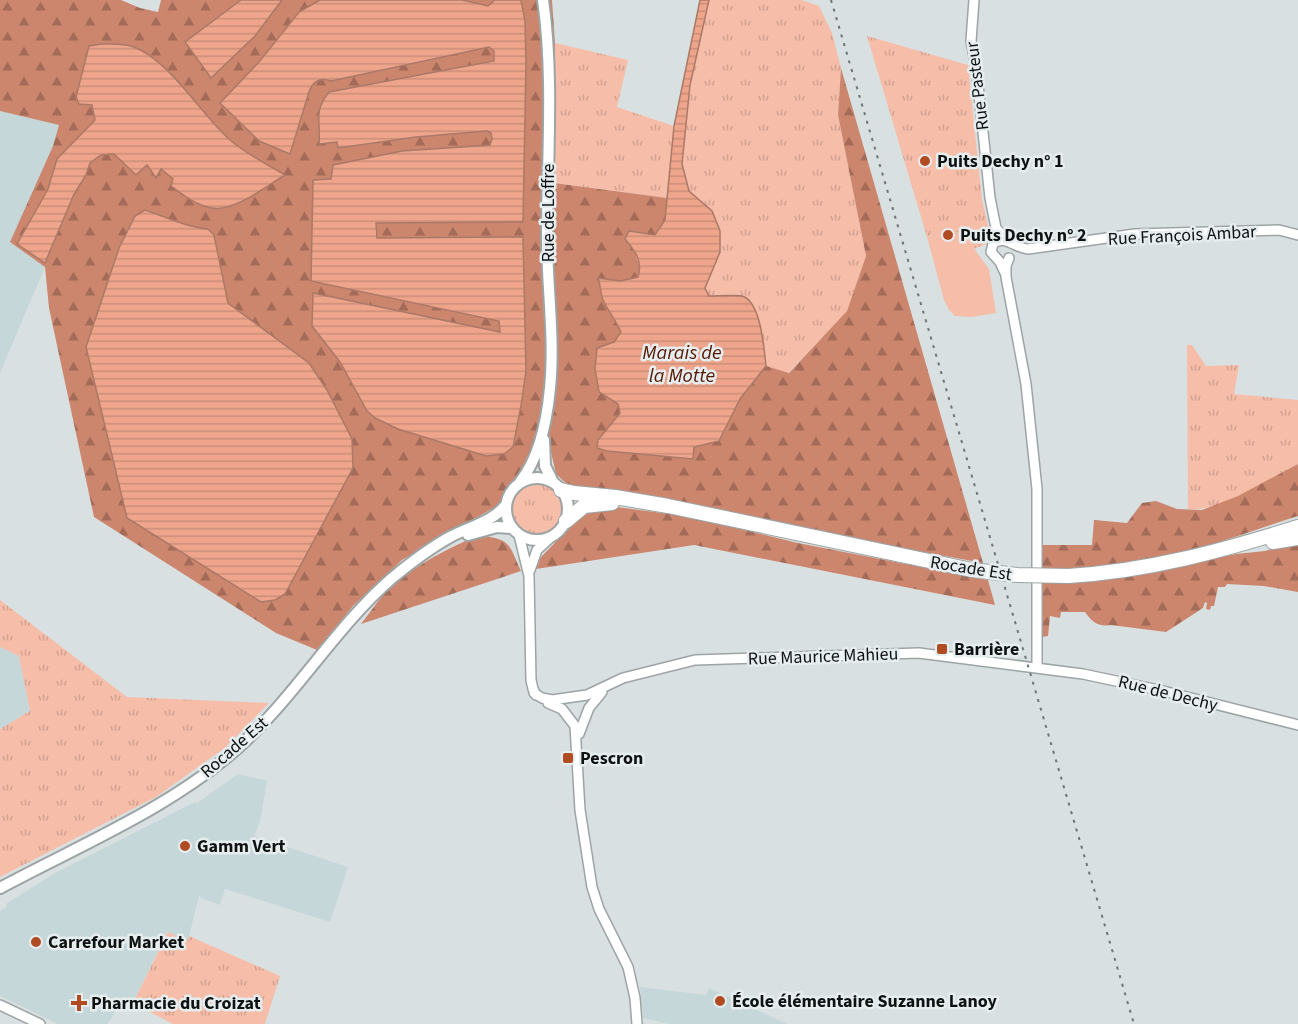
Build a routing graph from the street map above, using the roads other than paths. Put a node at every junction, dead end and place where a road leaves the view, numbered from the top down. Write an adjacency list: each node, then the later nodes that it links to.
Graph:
1 (543, 0): 8 (main road, Rue de Loffre)
2 (974, 0): 4 (street, Rue Pasteur)
3 (1298, 235): 4 (street, Rue François Ambar)
4 (1009, 242): 5 (street); 6 (street)
5 (1009, 258): 6 (street); 7 (street)
6 (998, 260): 7 (street)
7 (1006, 277): 19 (street)
8 (544, 425): 9 (main road, Rue de Loffre); 10 (main road, Rue de Loffre)
9 (520, 482): 10 (main road); 12 (main road)
10 (557, 486): 11 (highway); 13 (main road)
11 (644, 502): 13 (highway); 14 (highway, Rocade Est, bridge)
12 (505, 506): 15 (main road); 17 (main road)
13 (566, 520): 16 (main road)
14 (1296, 530)
15 (515, 532): 16 (main road); 17 (main road); 18 (street)
16 (550, 538): 18 (street)
17 (426, 554): 27 (main road, Rocade Est)
18 (529, 576): 21 (street)
19 (1037, 667): 20 (street, Rue Maurice Mahieu); 25 (street, Rue de Dechy)
20 (611, 685): 22 (street, Rue Maurice Mahieu); 23 (street, Rue Maurice Mahieu)
21 (534, 693): 22 (street); 24 (street)
22 (576, 696): 23 (street); 24 (street)
23 (587, 712): 24 (street); 26 (street)
24 (568, 715): 26 (street)
25 (1298, 725)
26 (578, 748): 30 (street)
27 (1, 887)
28 (0, 1005): 29 (street)
29 (40, 1024)
30 (637, 1024)

